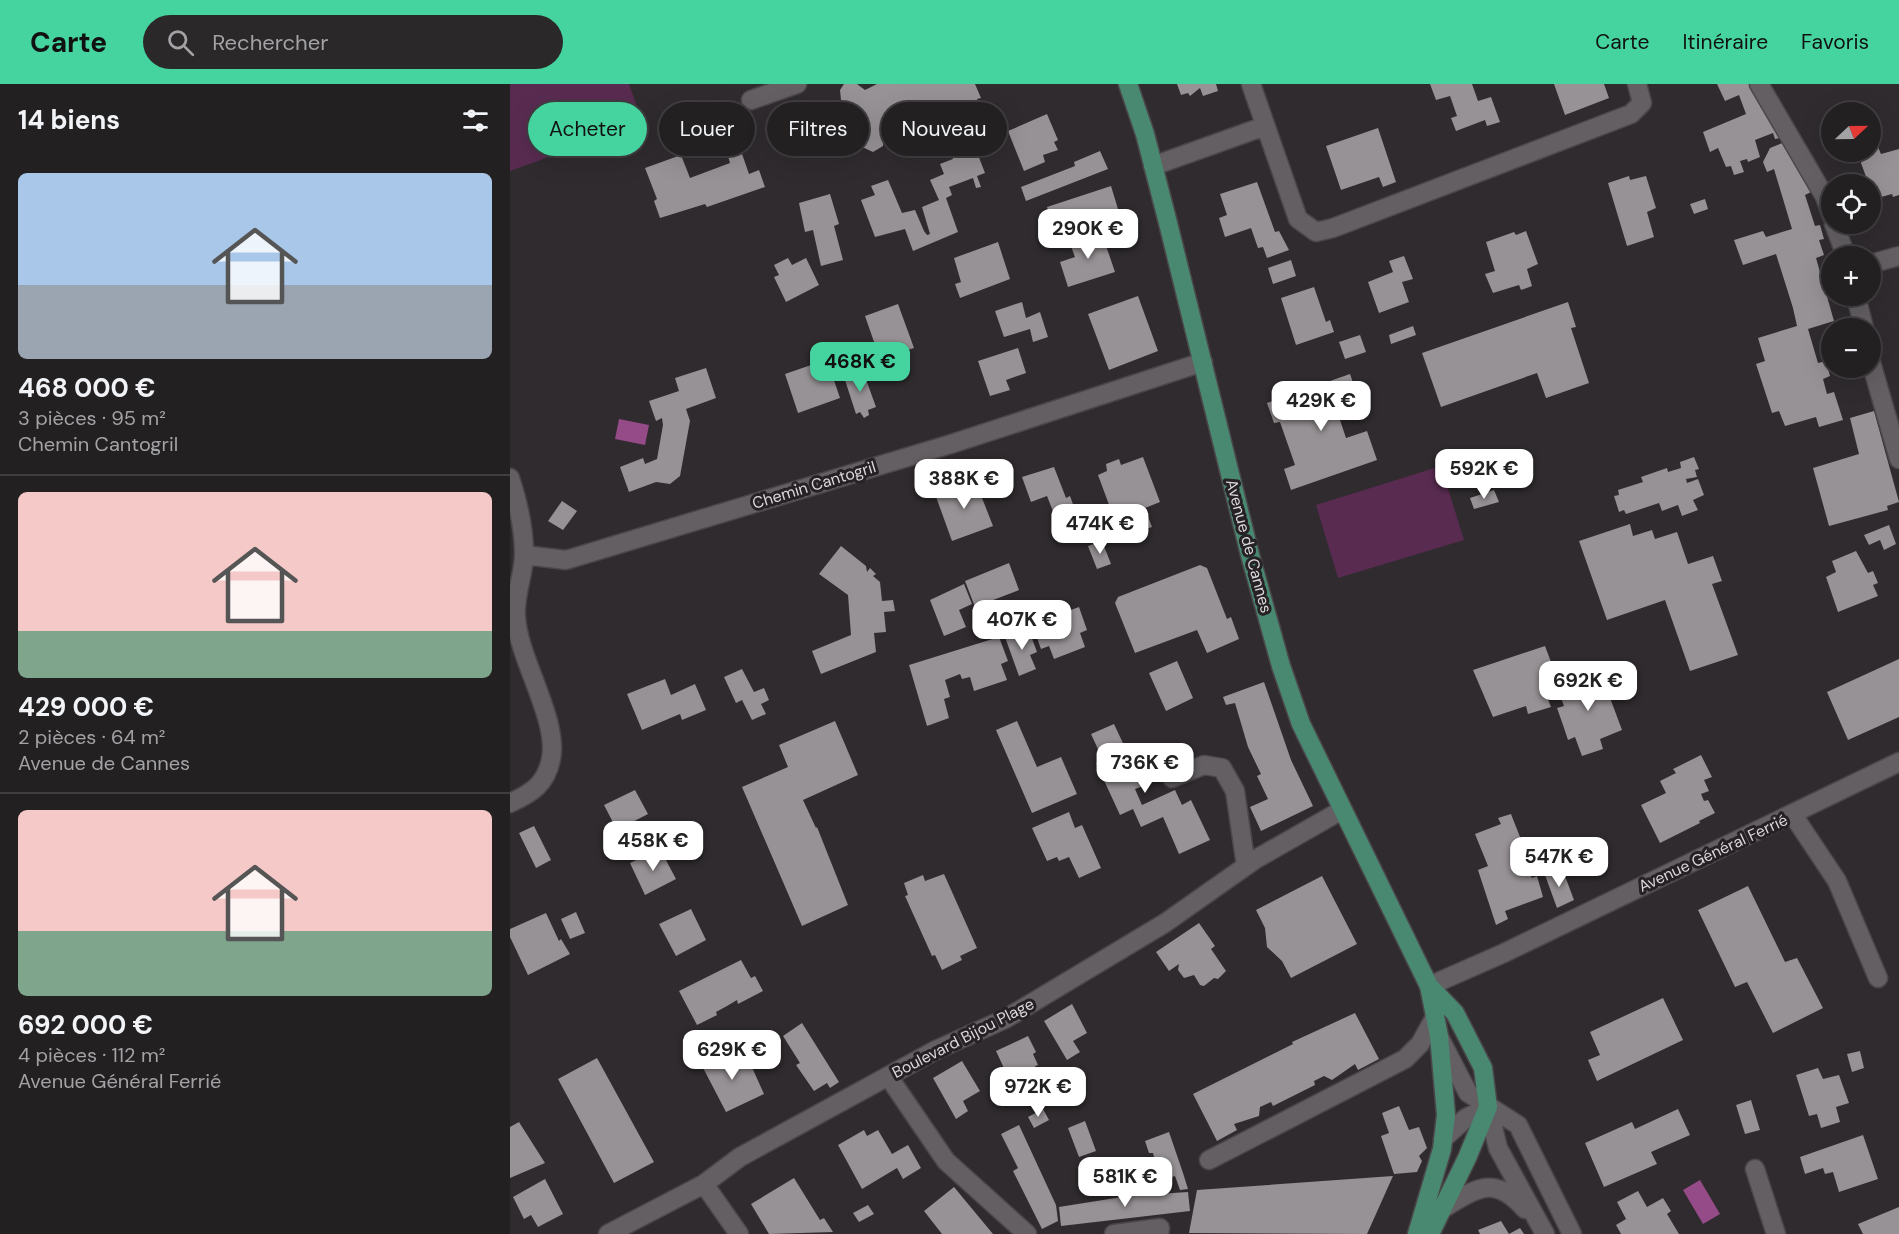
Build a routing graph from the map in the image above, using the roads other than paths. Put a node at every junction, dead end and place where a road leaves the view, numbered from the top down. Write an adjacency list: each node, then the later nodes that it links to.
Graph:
1 (797, 84): 6 (street)
2 (1128, 84): 8 (main road, Avenue de Cannes)
3 (1251, 84): 7 (street)
4 (1637, 84): 7 (street)
5 (1759, 84): 9 (street)
6 (751, 100)
7 (1265, 126): 8 (street)
8 (1153, 166): 12 (main road, Avenue de Cannes)
9 (1821, 190)
10 (1899, 256): 11 (street)
11 (1881, 261)
12 (1203, 362): 16 (street, Chemin Cantogril); 21 (main road, Avenue de Cannes)
13 (1876, 378): 14 (street)
14 (1899, 459)
15 (510, 478): 16 (street)
16 (524, 555): 17 (street)
17 (513, 621): 20 (street)
18 (1899, 762): 22 (street, Avenue Général Ferrié)
19 (1172, 778): 23 (street)
20 (510, 803)
21 (1341, 810): 23 (street, Boulevard Bijou Plage); 25 (main road, Avenue de Cannes)
22 (1793, 815): 24 (street); 25 (street, Avenue Général Ferrié)
23 (1246, 866): 28 (street, Boulevard Bijou Plage)
24 (1878, 978)
25 (1429, 986): 26 (main road, Avenue de Cannes); 29 (main road, Avenue de Cannes)
26 (1435, 1017): 27 (main road, Avenue de Cannes); 31 (street)
27 (1439, 1036): 29 (street); 30 (main road, Avenue de Cannes)
28 (888, 1076): 33 (street, Boulevard Bijou Plage); 38 (street)
29 (1488, 1107): 30 (street); 34 (main road); 35 (street); 43 (street)
30 (1443, 1139): 41 (main road, Avenue de Cannes)
31 (1209, 1160)
32 (1755, 1169): 44 (street)
33 (704, 1184): 36 (street, Boulevard Bijou Plage); 37 (street)
34 (1444, 1208): 35 (street); 42 (main road)
35 (1542, 1230)
36 (608, 1234)
37 (739, 1234)
38 (1027, 1234)
39 (1114, 1234): 40 (street)
40 (1159, 1234)
41 (1417, 1234)
42 (1430, 1234)
43 (1572, 1234)
44 (1776, 1234)

